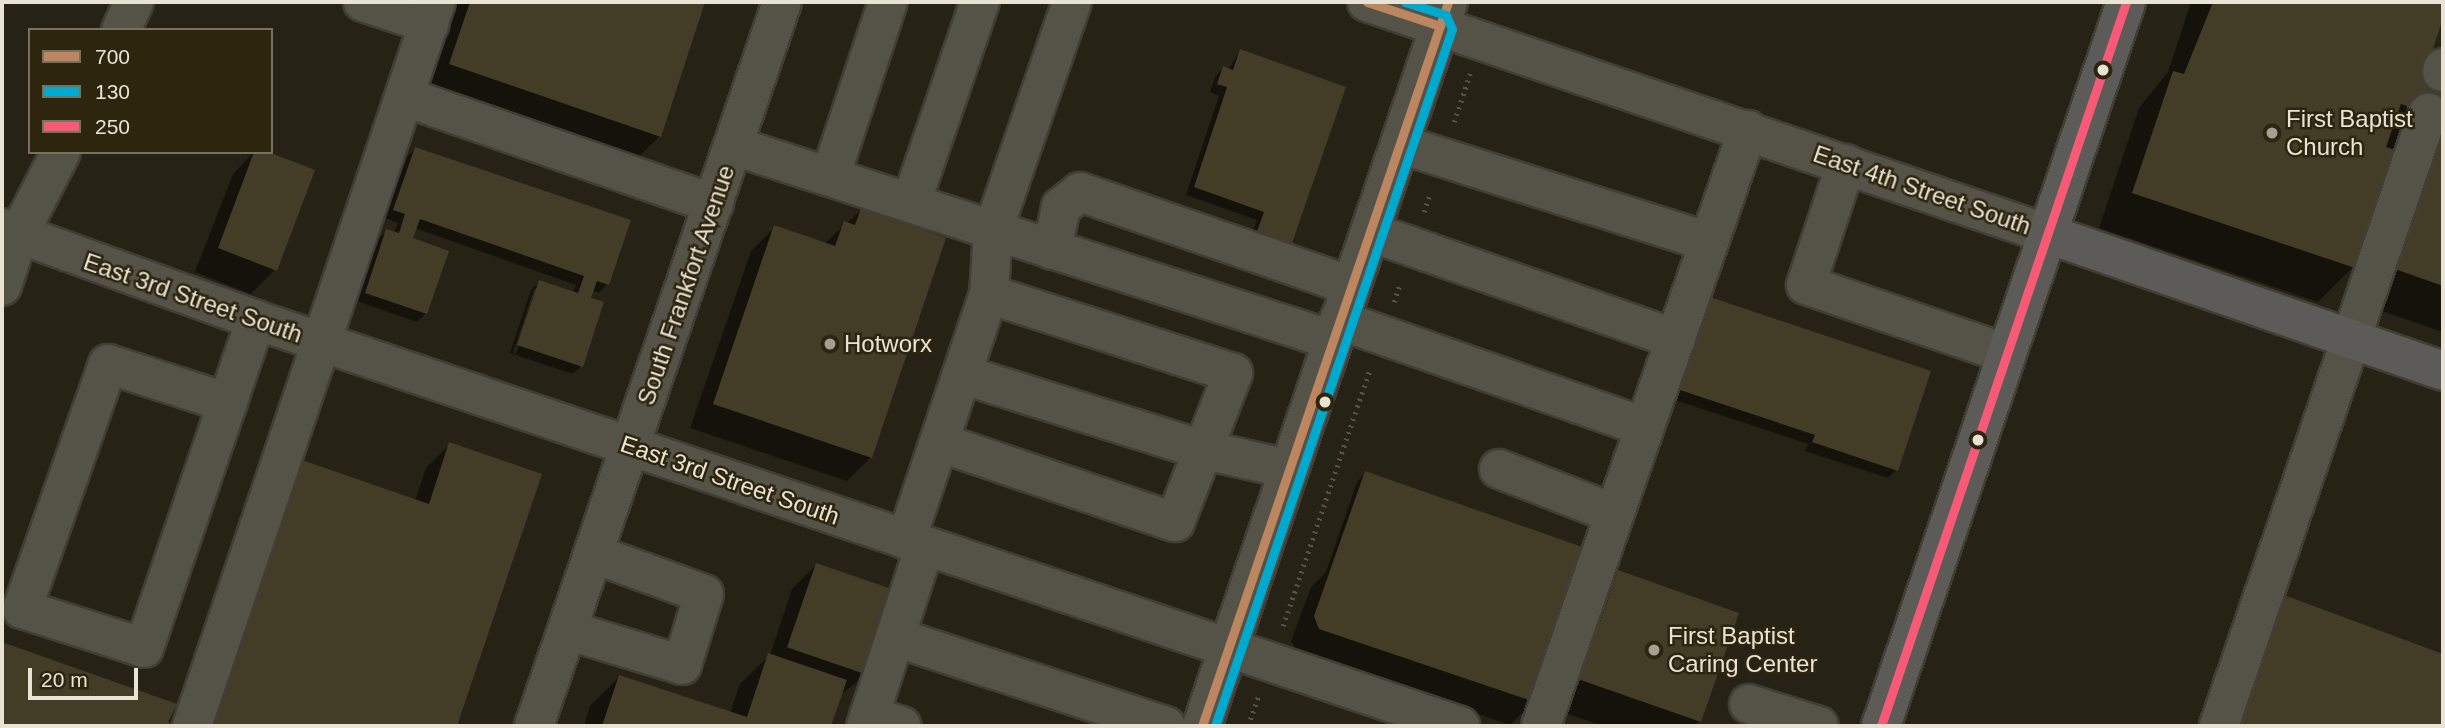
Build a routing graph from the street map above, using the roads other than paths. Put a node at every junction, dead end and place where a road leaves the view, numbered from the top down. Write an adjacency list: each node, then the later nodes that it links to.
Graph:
1 (134, 2): 11 (street)
2 (363, 2): 9 (street)
3 (782, 2): 16 (street, South Frankfort Avenue)
4 (888, 2): 19 (street)
5 (980, 2): 20 (street)
6 (1072, 2): 22 (street)
7 (1367, 2): 10 (street, East 4th Street South)
8 (2126, 2): 25 (main road)
9 (433, 13): 12 (street)
10 (1444, 14): 14 (street, East 4th Street South); 15 (street)
11 (122, 28)
12 (405, 97): 21 (street); 34 (street)
13 (2428, 113): 33 (street)
14 (1748, 131): 18 (street, East 4th Street South); 26 (street)
15 (1400, 144): 24 (street); 26 (street)
16 (734, 146): 19 (street); 21 (street, South Frankfort Avenue)
17 (60, 154): 23 (street)
18 (1846, 164): 25 (street, East 4th Street South); 35 (street)
19 (830, 177): 20 (street)
20 (911, 204): 22 (street)
21 (713, 205): 41 (street, South Frankfort Avenue)
22 (993, 230): 27 (street); 29 (street)
23 (10, 231): 28 (street); 31 (street, East 3rd Street South)
24 (1370, 232): 30 (street); 32 (street)
25 (2045, 233): 33 (main road, East 4th Street South); 35 (main road)
26 (1709, 242): 32 (street)
27 (1052, 250): 30 (street); 30 (street)
28 (2, 286)
29 (989, 294): 37 (street); 42 (street)
30 (1341, 316): 39 (street); 43 (street)
31 (256, 320): 34 (street, East 3rd Street South); 38 (street)
32 (1676, 339): 39 (street)
33 (2354, 340): 36 (main road, East 4th Street South); 61 (street)
34 (323, 343): 41 (street, East 3rd Street South); 53 (street)
35 (2005, 353): 60 (main road)
36 (2443, 371)
37 (964, 375): 40 (street); 42 (street)
38 (228, 402): 38 (street)
39 (1645, 428): 45 (street)
40 (942, 443): 42 (street); 46 (street)
41 (631, 447): 46 (street, East 3rd Street South); 47 (street, South Frankfort Avenue)
42 (1204, 450): 43 (street)
43 (1289, 469): 50 (street)
44 (1499, 469): 45 (street)
45 (1615, 514): 58 (street)
46 (916, 543): 49 (street); 50 (street, East 3rd Street South)
47 (594, 554): 48 (street, South Frankfort Avenue); 48 (street)
48 (567, 630): 54 (street, South Frankfort Avenue)
49 (895, 637): 52 (street); 55 (street)
50 (1229, 649): 56 (street); 57 (street, East 3rd Street South)
51 (1749, 704): 59 (street)
52 (879, 723)
53 (192, 726)
54 (534, 726)
55 (1166, 726)
56 (1202, 726)
57 (1460, 726)
58 (1541, 726)
59 (1819, 726)
60 (1881, 726)
61 (2219, 726)

